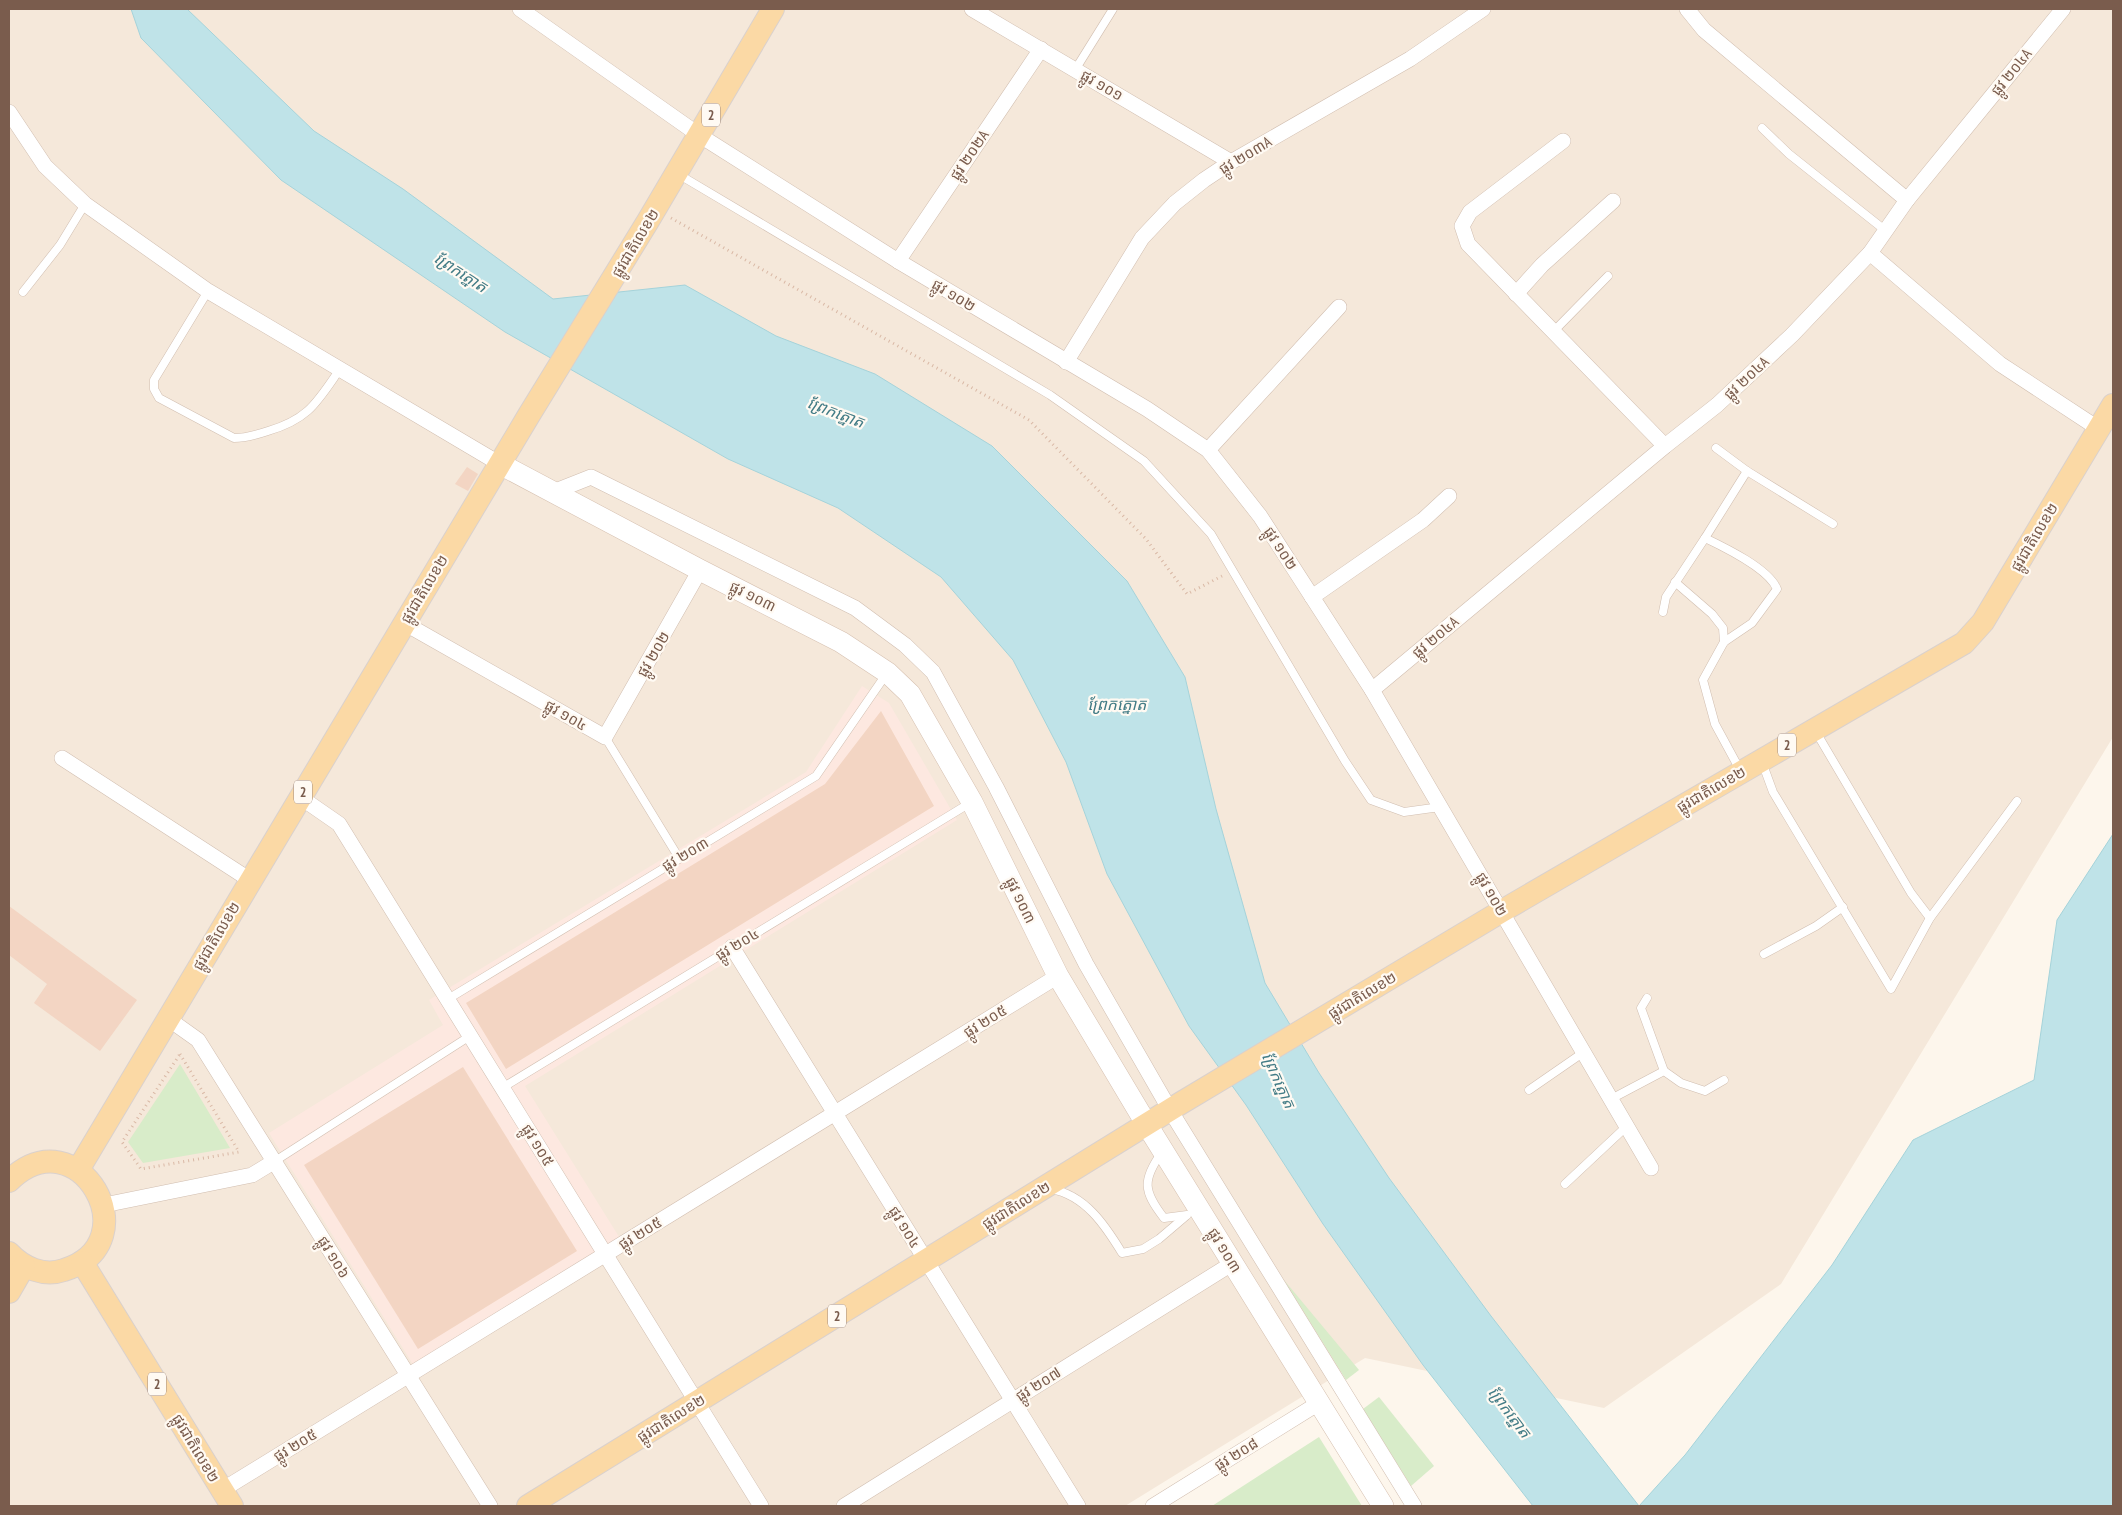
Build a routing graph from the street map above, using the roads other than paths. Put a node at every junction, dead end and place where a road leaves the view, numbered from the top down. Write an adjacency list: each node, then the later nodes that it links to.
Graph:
1 (520, 9): 12 (street, ផ្លូវ ១០២)
2 (773, 9): 12 (main road, ផ្លូវជាតិលេខ២ / 2)
3 (972, 9): 8 (street, ផ្លូវ ១០១)
4 (1113, 9): 9 (lane)
5 (1483, 9): 14 (street, ផ្លូវ ២០៣A)
6 (1687, 9): 17 (street)
7 (2063, 9): 17 (street, ផ្លូវ ២០៤A)
8 (1041, 49): 9 (street, ផ្លូវ ១០១); 21 (street, ផ្លូវ ២០២A)
9 (1075, 70): 14 (street, ផ្លូវ ១០១)
10 (9, 112): 18 (street)
11 (1762, 128): 19 (lane)
12 (699, 134): 15 (main road, ផ្លូវជាតិលេខ២ / 2); 21 (street, ផ្លូវ ១០២)
13 (1563, 140): 25 (street)
14 (1231, 162): 28 (street, ផ្លូវ ២០៣A)
15 (677, 173): 35 (main road, ផ្លូវជាតិលេខ២ / 2); 57 (lane)
16 (1613, 200): 25 (street)
17 (1907, 200): 19 (street, ផ្លូវ ២០៤A)
18 (84, 204): 23 (street); 24 (lane)
19 (1886, 231): 20 (street, ផ្លូវ ២០៤A)
20 (1870, 253): 31 (street); 32 (street, ផ្លូវ ២០៤A)
21 (898, 261): 28 (street, ផ្លូវ ១០២)
22 (1608, 276): 27 (lane)
23 (208, 291): 29 (street); 29 (lane)
24 (23, 292)
25 (1516, 294): 27 (street)
26 (1339, 307): 34 (street)
27 (1553, 332): 32 (street)
28 (1066, 362): 34 (street, ផ្លូវ ១០២)
29 (340, 369): 35 (street)
30 (2113, 405): 31 (main road, ផ្លូវជាតិលេខ២ / 2)
31 (2099, 430): 49 (main road, ផ្លូវជាតិលេខ២ / 2)
32 (1665, 446): 48 (street, ផ្លូវ ២០៤A)
33 (1716, 448): 36 (lane)
34 (1208, 450): 43 (street, ផ្លូវ ១០២)
35 (500, 464): 37 (street, ផ្លូវ ១០៣); 45 (main road, ផ្លូវជាតិលេខ២ / 2)
36 (1747, 471): 39 (lane); 40 (lane)
37 (553, 492): 41 (street, ផ្លូវ ១០៣); 76 (street)
38 (1449, 496): 43 (street)
39 (1833, 524)
40 (1705, 538): 42 (lane); 46 (lane)
41 (700, 570): 47 (street, ផ្លូវ ១០៣); 50 (street, ផ្លូវ ២០២)
42 (1675, 582): 44 (lane); 46 (lane)
43 (1312, 597): 48 (street, ផ្លូវ ១០២)
44 (1663, 612)
45 (404, 623): 50 (street, ផ្លូវ ១០៤); 54 (main road, ផ្លូវជាតិលេខ២ / 2)
46 (1724, 642): 53 (lane)
47 (888, 673): 56 (street, ផ្លូវ ១០៣); 58 (lane, ផ្លូវ ២០៣)
48 (1372, 690): 57 (street, ផ្លូវ ១០២)
49 (1815, 729): 52 (main road, ផ្លូវជាតិលេខ២ / 2); 62 (lane)
50 (605, 737): 58 (lane, ផ្លូវ ១០៤)
51 (62, 758): 59 (street)
52 (1761, 760): 53 (main road, ផ្លូវជាតិលេខ២ / 2); 60 (lane)
53 (1741, 771): 61 (main road, ផ្លូវជាតិលេខ២ / 2)
54 (300, 797): 59 (main road, ផ្លូវជាតិលេខ២ / 2); 67 (street, ផ្លូវ ១០៥)
55 (2017, 801): 62 (lane)
56 (972, 802): 63 (lane, ផ្លូវ ២០៤); 65 (street, ផ្លូវ ១០៣)
57 (1441, 807): 61 (street, ផ្លូវ ១០២)
58 (679, 858): 67 (lane, ផ្លូវ ២០៣)
59 (250, 880): 68 (main road, ផ្លូវជាតិលេខ២ / 2)
60 (1843, 907): 62 (lane); 64 (lane)
61 (1502, 911): 70 (street, ផ្លូវ ១០២); 76 (main road, ផ្លូវជាតិលេខ២ / 2)
62 (1930, 918)
63 (732, 947): 73 (lane, ផ្លូវ ២០៤); 77 (street, ផ្លូវ ១០៤)
64 (1764, 954)
65 (1058, 976): 77 (street, ផ្លូវ ២០៥); 78 (street, ផ្លូវ ១០៣)
66 (1647, 998): 71 (lane)
67 (448, 999): 69 (street, ផ្លូវ ១០៥)
68 (167, 1018): 81 (street, ផ្លូវ ១០៦); 83 (main road, ផ្លូវជាតិលេខ២ / 2)
69 (470, 1036): 73 (street, ផ្លូវ ១០៥); 81 (lane)
70 (1584, 1052): 74 (lane); 75 (street, ផ្លូវ ១០២)
71 (1664, 1072): 72 (lane); 75 (lane)
72 (1724, 1080)
73 (502, 1088): 89 (street, ផ្លូវ ១០៥)
74 (1529, 1090)
75 (1611, 1098): 79 (street, ផ្លូវ ១០២)
76 (1176, 1106): 78 (main road, ផ្លូវជាតិលេខ២ / 2); 107 (street)
77 (835, 1113): 89 (street, ផ្លូវ ២០៥); 91 (street, ផ្លូវ ១០៤)
78 (1147, 1124): 80 (street, ផ្លូវ ១០៣); 86 (main road, ផ្លូវជាតិលេខ២ / 2)
79 (1627, 1126): 82 (street, ផ្លូវ ១០២); 85 (lane)
80 (1163, 1150): 88 (street, ផ្លូវ ១០៣); 88 (lane)
81 (275, 1161): 87 (street); 95 (street, ផ្លូវ ១០៦)
82 (1651, 1168)
83 (78, 1170): 84 (main road); 87 (main road)
84 (9, 1181)
85 (1565, 1184)
86 (1044, 1188): 88 (lane); 91 (main road, ផ្លូវជាតិលេខ២ / 2)
87 (104, 1205): 92 (main road)
88 (1194, 1214): 93 (street, ផ្លូវ ១០៣)
89 (606, 1254): 95 (street, ផ្លូវ ២០៥); 97 (street, ផ្លូវ ១០៥)
90 (16, 1260): 92 (main road); 94 (main road)
91 (926, 1261): 96 (street, ផ្លូវ ១០៤); 97 (main road, ផ្លូវជាតិលេខ២ / 2)
92 (82, 1262): 99 (main road, ផ្លូវជាតិលេខ២ / 2)
93 (1233, 1262): 96 (street, ផ្លូវ ២០៧); 98 (street, ផ្លូវ ១០៣)
94 (9, 1292)
95 (408, 1376): 99 (street, ផ្លូវ ២០៥); 100 (street, ផ្លូវ ១០៦)
96 (1013, 1400): 103 (street, ផ្លូវ ២០៧); 104 (street, ផ្លូវ ១០៤)
97 (697, 1402): 101 (main road, ផ្លូវជាតិលេខ២ / 2); 102 (street, ផ្លូវ ១០៥)
98 (1319, 1403): 105 (street, ផ្លូវ ២០៨); 106 (street, ផ្លូវ ១០៣)
99 (227, 1498)
100 (490, 1506)
101 (528, 1506)
102 (761, 1506)
103 (844, 1506)
104 (1078, 1506)
105 (1153, 1506)
106 (1383, 1506)
107 (1414, 1506)

